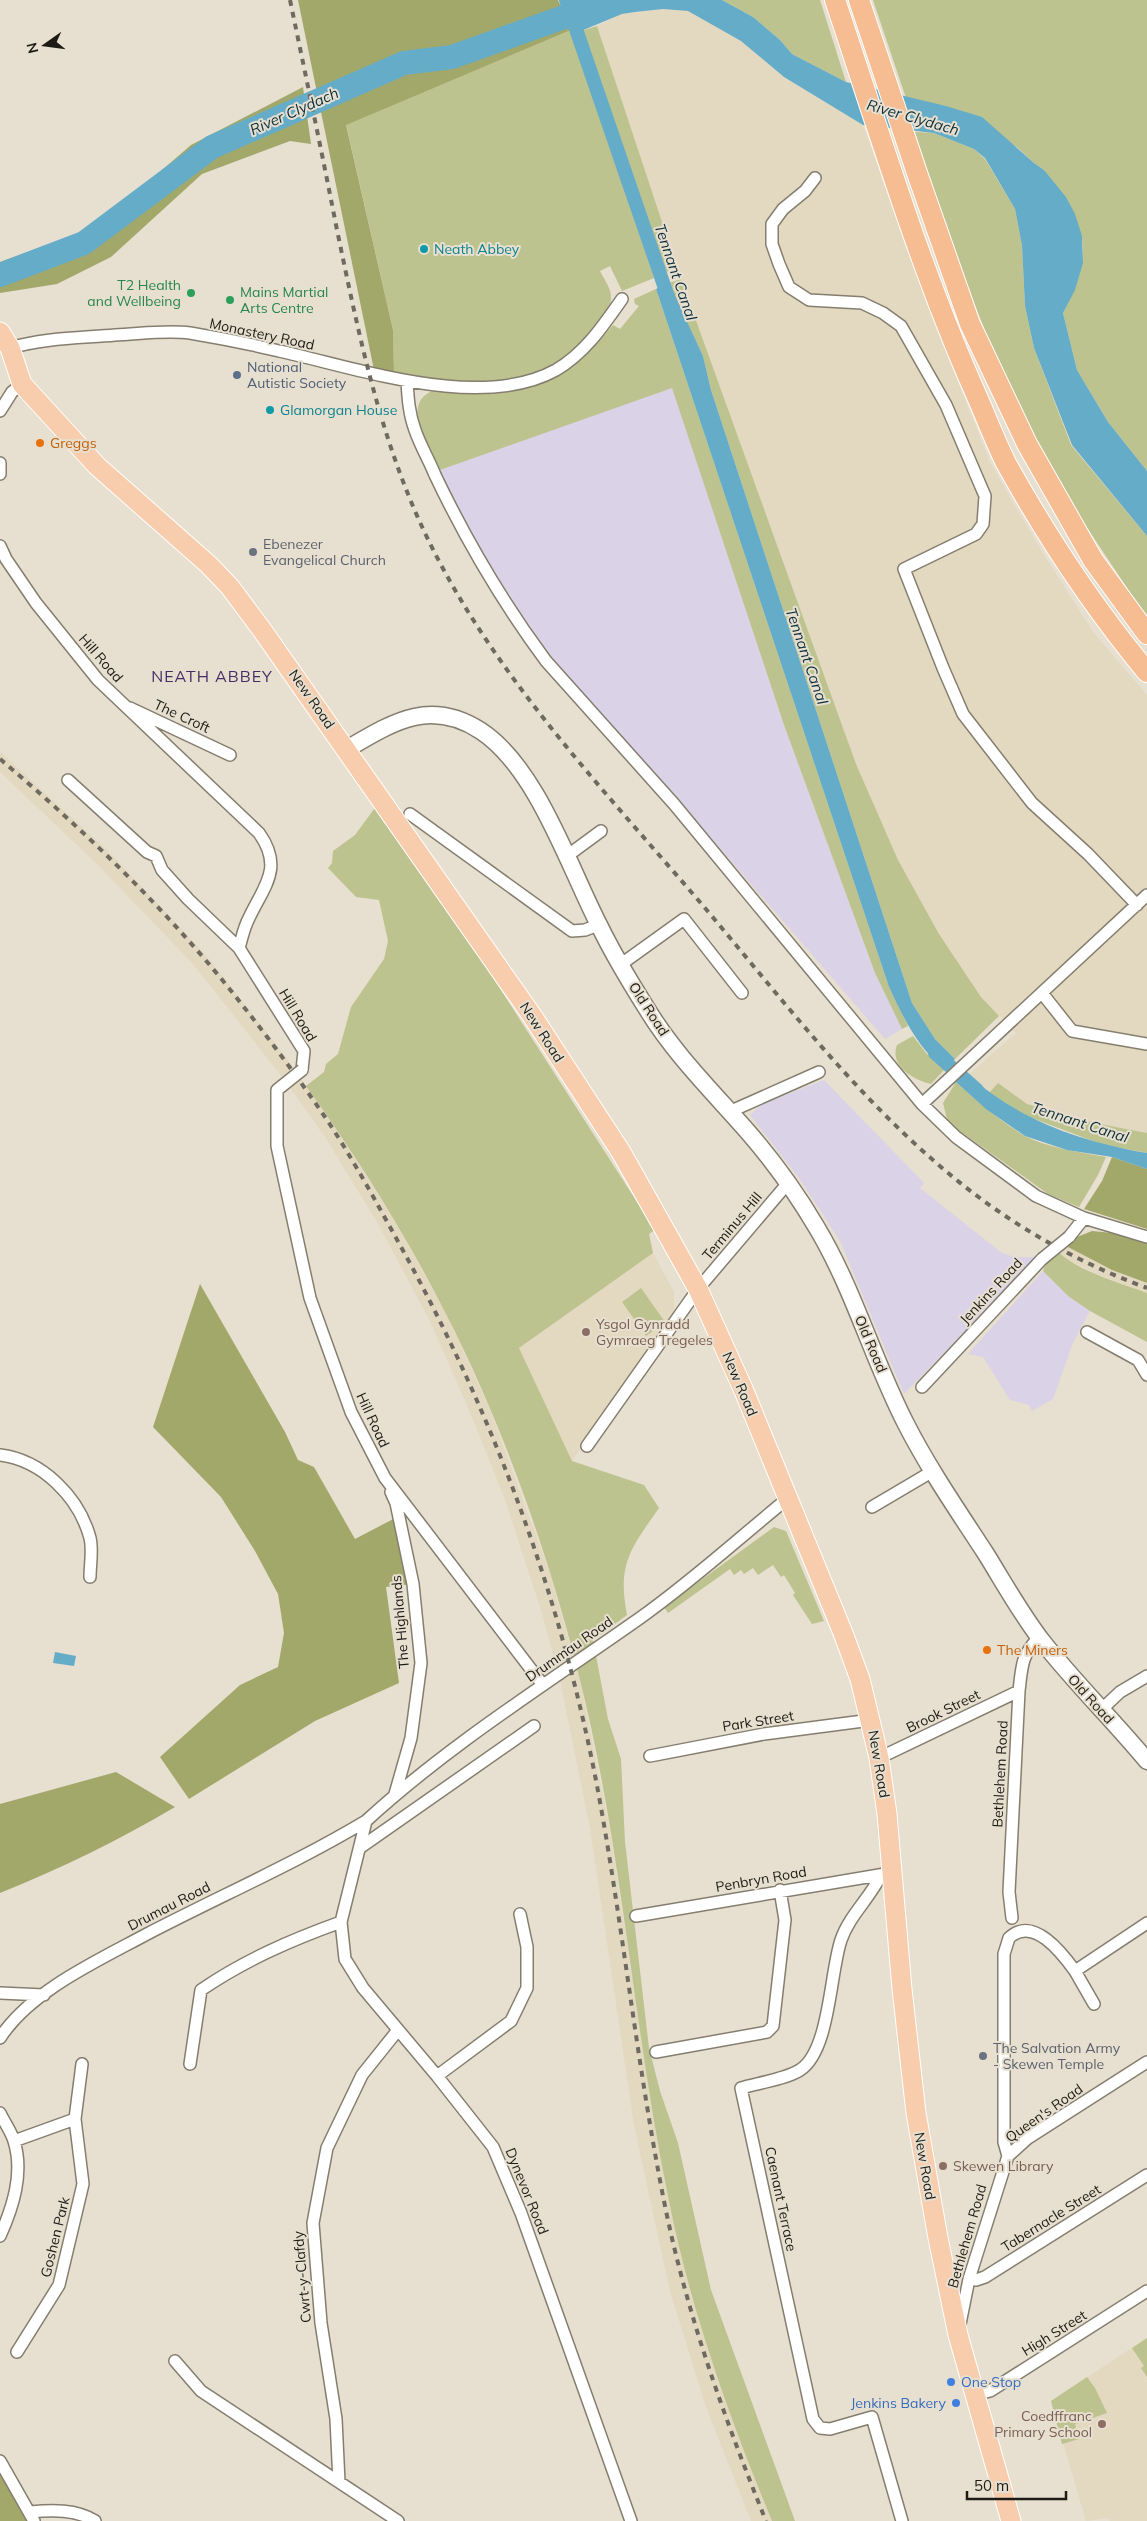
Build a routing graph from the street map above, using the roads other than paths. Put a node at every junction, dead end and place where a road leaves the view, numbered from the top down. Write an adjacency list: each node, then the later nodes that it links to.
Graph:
1 (835, 0): 14 (highway)
2 (860, 0): 13 (highway)
3 (815, 178): 23 (street)
4 (622, 299): 7 (street, Monastery Road)
5 (0, 332): 6 (main road, New Road)
6 (10, 348): 7 (street, Monastery Road); 8 (main road, New Road)
7 (407, 382): 31 (street)
8 (22, 384): 9 (street); 16 (main road, New Road)
9 (0, 411)
10 (0, 463): 11 (street)
11 (0, 474)
12 (0, 546): 15 (street, Hill Road)
13 (1147, 634)
14 (1147, 672)
15 (122, 704): 17 (street, The Croft); 25 (street, Hill Road)
16 (347, 749): 21 (main road, Old Road); 36 (main road, New Road)
17 (230, 755)
18 (68, 780): 25 (street)
19 (410, 814): 24 (street)
20 (602, 831): 21 (street)
21 (567, 856): 24 (main road, Old Road)
22 (1147, 895): 23 (street)
23 (1137, 905): 28 (street)
24 (598, 925): 26 (main road, Old Road)
25 (239, 948): 43 (street, Hill Road, bridge)
26 (620, 965): 27 (street); 32 (main road, Old Road)
27 (742, 993)
28 (1042, 993): 29 (street); 31 (street)
29 (1147, 1044)
30 (819, 1072): 32 (street)
31 (922, 1104): 34 (street)
32 (729, 1112): 33 (main road, Old Road)
33 (788, 1183): 36 (street, Terminus Hill); 42 (main road, Old Road)
34 (1084, 1218): 35 (street); 39 (street, Jenkins Road, bridge)
35 (1147, 1237)
36 (698, 1289): 40 (street, Terminus Hill); 44 (main road, New Road)
37 (1087, 1332): 38 (street)
38 (1147, 1375)
39 (922, 1387)
40 (587, 1446)
41 (0, 1454): 46 (street)
42 (933, 1471): 45 (street); 47 (main road, Old Road)
43 (385, 1478): 49 (street, Hill Road); 57 (street, The Highlands)
44 (787, 1499): 49 (street, Drummau Road); 52 (main road, New Road)
45 (872, 1507)
46 (90, 1577)
47 (1039, 1637): 50 (street, Bethlehem Road); 51 (main road, Old Road)
48 (1147, 1676): 51 (street)
49 (542, 1684): 57 (street, Drummau Road)
50 (1019, 1691): 55 (street, Brook Street); 64 (street, Bethlehem Road)
51 (1100, 1710): 56 (main road, Old Road)
52 (871, 1720): 54 (street, Park Street); 55 (main road, New Road)
53 (534, 1726): 59 (street)
54 (650, 1756)
55 (879, 1758): 60 (main road, New Road)
56 (1147, 1761)
57 (395, 1794): 58 (street, Drummau Road)
58 (366, 1821): 59 (street, Dynevor Road); 69 (street, Drumau Road)
59 (361, 1846): 65 (street, Dynevor Road)
60 (886, 1874): 61 (street, Penbryn Road); 86 (main road, New Road); 96 (street, Caenant Terrace)
61 (780, 1890): 63 (street, Penbryn Road); 73 (street)
62 (520, 1914): 77 (street)
63 (636, 1916)
64 (1012, 1918)
65 (341, 1922): 71 (street, Dynevor Road); 76 (street)
66 (1147, 1923): 67 (street)
67 (1074, 1971): 70 (street); 81 (street, Bethlehem Road)
68 (0, 1993): 69 (street)
69 (44, 1995): 72 (street, Drumau Road)
70 (1094, 2004)
71 (398, 2030): 77 (street, Dynevor Road); 91 (street, Cwrt-y-Clafdy)
72 (0, 2038)
73 (656, 2052)
74 (1147, 2062): 81 (street, Queen's Road)
75 (82, 2064): 79 (street, Goshen Park)
76 (190, 2064)
77 (437, 2076): 95 (street, Dynevor Road)
78 (0, 2113): 80 (street)
79 (75, 2119): 80 (street); 87 (street, Goshen Park)
80 (14, 2141): 83 (street)
81 (1008, 2156): 84 (street, Bethlehem Road)
82 (1147, 2176): 84 (street, Tabernacle Street)
83 (0, 2236)
84 (968, 2279): 86 (street, Bethlehem Road)
85 (1147, 2291): 89 (street, High Street)
86 (958, 2335): 89 (main road, New Road)
87 (17, 2352)
88 (174, 2361): 91 (street)
89 (974, 2395): 97 (main road, New Road)
90 (0, 2461): 92 (street)
91 (339, 2482): 94 (street)
92 (32, 2517): 93 (street)
93 (95, 2521)
94 (398, 2521)
95 (631, 2521)
96 (902, 2521)
97 (1012, 2521)

